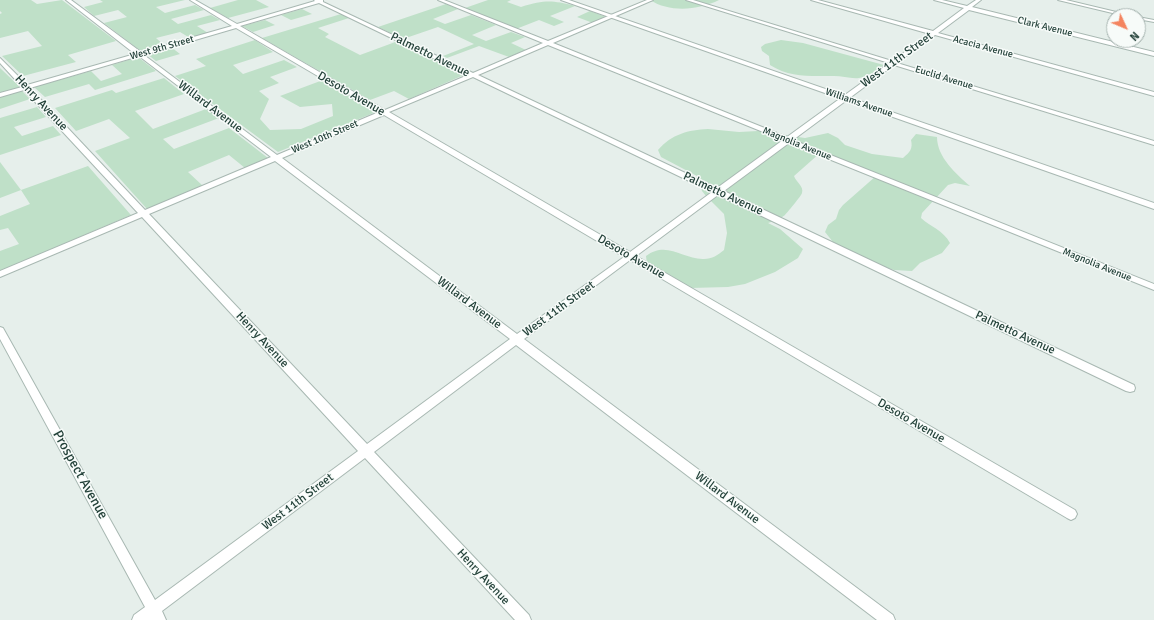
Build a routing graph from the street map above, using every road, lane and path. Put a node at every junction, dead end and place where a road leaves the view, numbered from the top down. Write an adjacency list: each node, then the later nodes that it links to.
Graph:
1 (68, 0): 18 (street, Willard Avenue)
2 (192, 0): 15 (street, Desoto Avenue)
3 (319, 0): 15 (street, West 9th Street); 22 (street, Palmetto Avenue)
4 (440, 0): 17 (street, Magnolia Avenue)
5 (564, 0): 14 (street, Williams Avenue)
6 (651, 0): 14 (street, West 10th Street)
7 (688, 0): 21 (street, Euclid Avenue)
8 (813, 0): 16 (street, Acacia Avenue)
9 (936, 0): 12 (street, Clark Avenue)
10 (979, 0): 12 (street, West 11th Street)
11 (1060, 0): 13 (street)
12 (968, 8): 16 (street, West 11th Street); 19 (street, Clark Avenue)
13 (1106, 10)
14 (611, 16): 17 (street, West 10th Street); 26 (street, Williams Avenue)
15 (236, 26): 18 (street, West 9th Street); 27 (street, Desoto Avenue)
16 (934, 33): 21 (street, West 11th Street); 24 (street, Acacia Avenue)
17 (548, 43): 22 (street, West 10th Street); 28 (street, Magnolia Avenue)
18 (140, 54): 23 (street, West 9th Street); 30 (street, Willard Avenue)
19 (1154, 54)
20 (0, 60): 23 (street, Henry Avenue)
21 (893, 63): 26 (street, West 11th Street); 29 (street, Euclid Avenue)
22 (473, 75): 27 (street, West 10th Street); 31 (street, Palmetto Avenue)
23 (26, 88): 25 (street, West 9th Street); 33 (street, Henry Avenue)
24 (1154, 94)
25 (0, 95)
26 (845, 98): 28 (street, West 11th Street); 32 (street, Williams Avenue)
27 (384, 112): 30 (street, West 10th Street); 34 (street, Desoto Avenue)
28 (788, 140): 31 (street, West 11th Street); 36 (street, Magnolia Avenue)
29 (1154, 143)
30 (276, 158): 33 (street, West 10th Street); 38 (street, Willard Avenue)
31 (718, 192): 34 (street, West 11th Street); 39 (street, Palmetto Avenue)
32 (1154, 206)
33 (143, 214): 35 (street, West 10th Street); 40 (street, Henry Avenue)
34 (630, 257): 38 (street, West 11th Street); 41 (street, Desoto Avenue)
35 (0, 274)
36 (1154, 288)
37 (0, 330): 42 (street, Prospect Avenue)
38 (517, 339): 40 (street, West 11th Street); 45 (street, Willard Avenue)
39 (1130, 388)
40 (366, 452): 42 (street, West 11th Street); 44 (street, Henry Avenue)
41 (1071, 514)
42 (156, 615): 43 (street, West 11th Street)
43 (139, 620)
44 (524, 620)
45 (888, 620)

